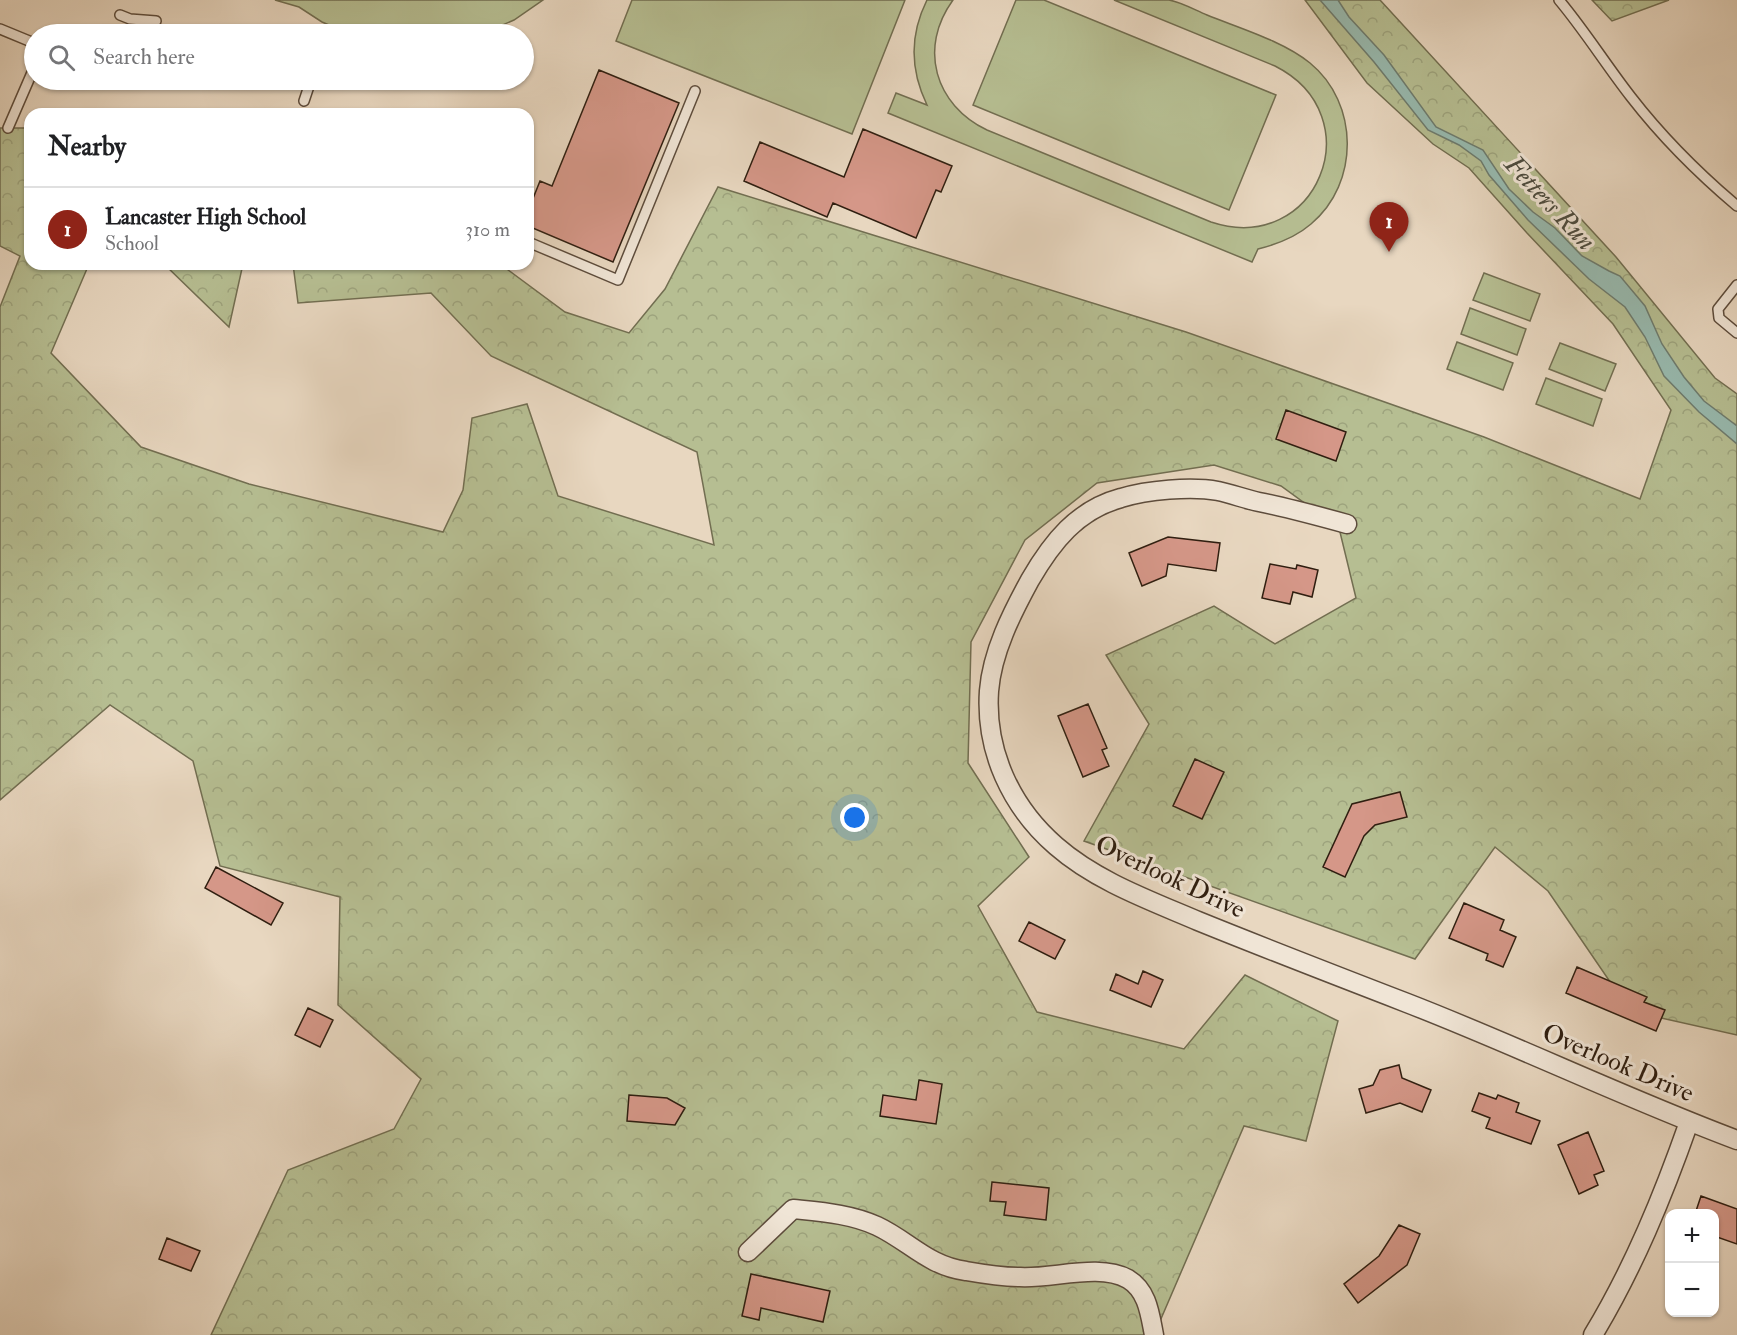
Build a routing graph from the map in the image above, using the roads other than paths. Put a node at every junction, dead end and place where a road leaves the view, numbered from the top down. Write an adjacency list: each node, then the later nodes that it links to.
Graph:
1 (1559, 0): 13 (lane)
2 (120, 15): 3 (lane)
3 (141, 20): 4 (lane); 5 (lane)
4 (156, 21)
5 (140, 24)
6 (0, 29): 7 (lane)
7 (24, 39)
8 (24, 90): 12 (lane)
9 (308, 90): 11 (lane)
10 (695, 91): 14 (lane)
11 (304, 101)
12 (8, 128)
13 (1737, 206)
14 (534, 245)
15 (1737, 285): 16 (lane)
16 (1737, 333)
17 (1347, 524): 18 (street, Overlook Drive)
18 (1689, 1122): 19 (street, Overlook Drive); 22 (street)
19 (1737, 1140)
20 (748, 1252): 21 (street)
21 (1154, 1335)
22 (1593, 1335)

